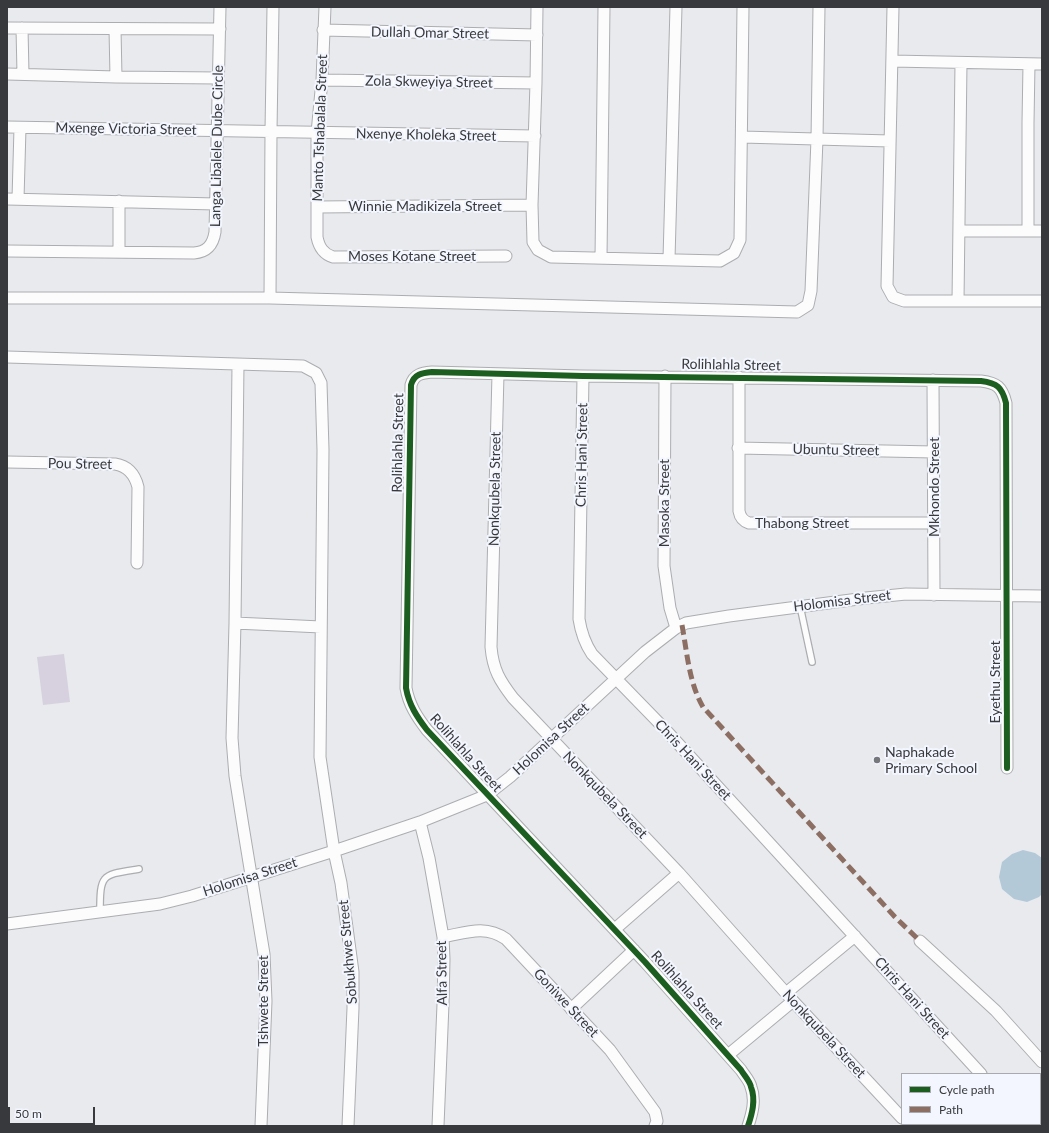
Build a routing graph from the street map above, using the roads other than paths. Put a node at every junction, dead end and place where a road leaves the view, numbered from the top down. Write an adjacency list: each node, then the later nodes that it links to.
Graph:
1 (220, 7): 13 (street, Langa Libalele Dube Circle)
2 (273, 7): 29 (street)
3 (325, 7): 14 (street, Manto Tshabalala Street)
4 (537, 7): 15 (street)
5 (604, 7): 47 (street)
6 (676, 7): 48 (street)
7 (743, 7): 32 (street)
8 (819, 7): 33 (street)
9 (893, 7): 16 (street)
10 (7, 28): 11 (street)
11 (22, 28): 12 (street); 21 (street)
12 (115, 29): 13 (street); 22 (street)
13 (220, 29): 23 (street, Langa Libalele Dube Circle)
14 (323, 30): 15 (street, Dullah Omar Street); 24 (street, Manto Tshabalala Street)
15 (537, 35): 25 (street)
16 (892, 61): 17 (street); 34 (street)
17 (961, 62): 18 (street); 40 (street)
18 (1029, 64): 19 (street); 41 (street)
19 (1042, 64)
20 (7, 74): 21 (street)
21 (23, 74): 22 (street)
22 (116, 77): 23 (street)
23 (218, 78): 28 (street, Langa Libalele Dube Circle)
24 (322, 80): 25 (street, Zola Skweyiya Street); 30 (street, Manto Tshabalala Street)
25 (536, 83): 31 (street)
26 (7, 127): 27 (street, Mxenge Victoria Street)
27 (20, 128): 28 (street, Mxenge Victoria Street); 35 (street)
28 (218, 130): 29 (street, Mxenge Victoria Street); 37 (street, Langa Libalele Dube Circle)
29 (271, 132): 30 (street, Mxenge Victoria Street); 50 (street)
30 (317, 133): 31 (street, Nxenye Kholeka Street); 39 (street, Manto Tshabalala Street)
31 (535, 136): 38 (street)
32 (742, 136): 33 (street); 48 (street)
33 (817, 139): 34 (street); 50 (street)
34 (890, 141): 51 (street)
35 (13, 199): 36 (street)
36 (119, 202): 37 (street); 45 (street)
37 (216, 204): 45 (street, Langa Libalele Dube Circle)
38 (532, 205): 39 (street, Winnie Madikizela Street); 47 (street)
39 (318, 207): 43 (street, Manto Tshabalala Street)
40 (959, 231): 41 (street); 51 (street)
41 (1028, 231): 42 (street)
42 (1042, 231)
43 (321, 249): 46 (street, Moses Kotane Street)
44 (7, 251): 45 (street, Langa Libalele Dube Circle)
45 (119, 252)
46 (506, 256)
47 (601, 258): 48 (street)
48 (669, 259)
49 (7, 298): 50 (street)
50 (270, 298)
51 (958, 301): 52 (street)
52 (1042, 301)
53 (7, 357): 54 (street, Sobukhwe Street)
54 (238, 364): 69 (street, Tshwete Street); 70 (street, Sobukhwe Street)
55 (498, 374): 56 (street, Rolihlahla Street); 74 (street, Nonkqubela Street); 76 (street, Rolihlahla Street)
56 (583, 376): 57 (street, Rolihlahla Street); 73 (street, Chris Hani Street)
57 (664, 376): 58 (street, Rolihlahla Street); 71 (street, Masoka Street)
58 (739, 377): 59 (street, Rolihlahla Street); 60 (street, Thabong Street)
59 (933, 380): 61 (street, Mkhondo Street); 66 (street, Rolihlahla Street)
60 (738, 448): 61 (street, Ubuntu Street); 63 (street, Thabong Street)
61 (934, 452): 63 (street, Mkhondo Street)
62 (7, 462): 64 (street, Pou Street)
63 (934, 523): 65 (street, Mkhondo Street)
64 (137, 563)
65 (934, 594): 66 (street, Holomisa Street); 68 (street, Holomisa Street)
66 (1007, 595): 67 (street, Holomisa Street); 75 (street, Eyethu Street)
67 (1042, 596)
68 (800, 606): 71 (street, Holomisa Street); 72 (lane)
69 (235, 623): 70 (street); 81 (street, Tshwete Street)
70 (321, 627): 78 (street, Sobukhwe Street)
71 (676, 628): 73 (street, Holomisa Street)
72 (812, 662)
73 (617, 678): 74 (street, Holomisa Street); 85 (street, Chris Hani Street)
74 (551, 739): 76 (street, Holomisa Street); 80 (street, Nonkqubela Street)
75 (1007, 768)
76 (487, 795): 77 (street, Holomisa Street); 84 (street, Rolihlahla Street)
77 (420, 822): 78 (street, Holomisa Street); 86 (street, Alfa Street)
78 (334, 851): 81 (street, Holomisa Street); 96 (street, Sobukhwe Street)
79 (140, 869): 82 (lane)
80 (679, 873): 84 (street); 89 (street, Nonkqubela Street)
81 (252, 877): 82 (street, Holomisa Street); 95 (street, Tshwete Street)
82 (100, 912): 83 (street, Holomisa Street)
83 (7, 924)
84 (615, 929): 88 (street, Rolihlahla Street)
85 (855, 936): 89 (street); 93 (street, Chris Hani Street)
86 (443, 937): 90 (street, Goniwe Street); 97 (street, Alfa Street)
87 (920, 941): 92 (street)
88 (634, 950): 90 (street); 91 (street, Rolihlahla Street)
89 (789, 997): 91 (street); 94 (street, Nonkqubela Street)
90 (571, 1009): 98 (street, Goniwe Street)
91 (728, 1055): 99 (street, Rolihlahla Street)
92 (1042, 1062)
93 (980, 1073)
94 (901, 1117)
95 (261, 1126)
96 (348, 1126)
97 (438, 1126)
98 (655, 1126)
99 (748, 1126)

